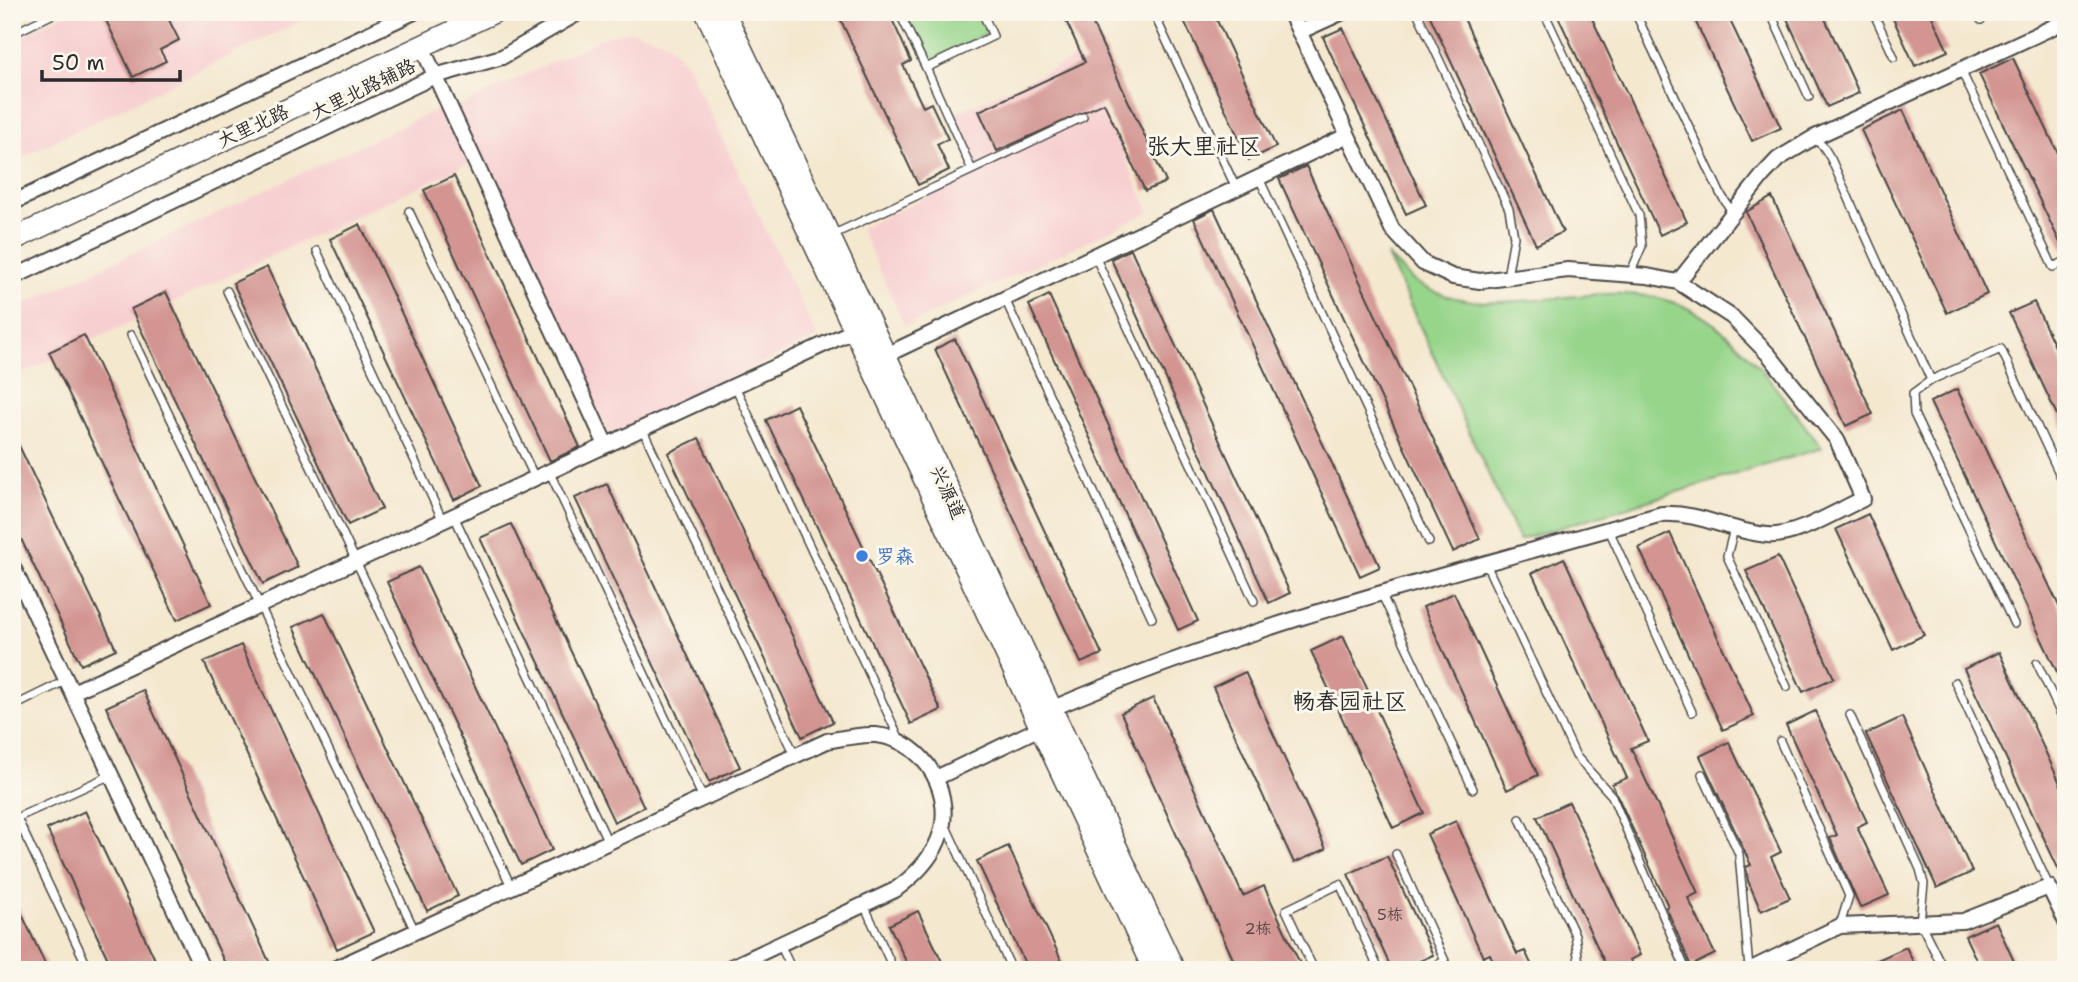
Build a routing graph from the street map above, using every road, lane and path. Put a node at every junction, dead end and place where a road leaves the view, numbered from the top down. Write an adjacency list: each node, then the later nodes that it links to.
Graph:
1 (57, 12): 19 (lane)
2 (414, 12): 32 (street)
3 (494, 12): 20 (main road, 大里北路)
4 (580, 12): 24 (street, 大里北路辅路)
5 (706, 12): 46 (main road, 兴源道)
6 (724, 12): 35 (main road, 兴源道)
7 (899, 12): 22 (lane)
8 (982, 12): 22 (lane)
9 (1153, 12): 31 (lane)
10 (1290, 12): 18 (street)
11 (1343, 12): 18 (street)
12 (1417, 12): 41 (lane)
13 (1544, 12): 40 (lane)
14 (1635, 12): 34 (lane)
15 (1770, 12): 25 (lane)
16 (1873, 12): 21 (lane)
17 (2066, 21): 23 (street)
18 (1299, 32): 27 (street)
19 (12, 33)
20 (422, 47): 24 (street); 36 (main road, 大里北路)
21 (1894, 57)
22 (926, 68): 29 (lane)
23 (1961, 70): 28 (street); 39 (lane)
24 (435, 76): 42 (street, 大里北路辅路); 52 (street)
25 (1809, 97)
26 (1083, 117): 29 (lane)
27 (1346, 136): 30 (street); 41 (street)
28 (1813, 138): 34 (street); 49 (lane)
29 (972, 170): 35 (lane)
30 (1259, 177): 31 (street); 59 (lane)
31 (1236, 188): 38 (street)
32 (12, 203)
33 (409, 211): 54 (lane)
34 (1733, 213): 43 (street)
35 (828, 237): 48 (main road, 兴源道)
36 (12, 240)
37 (317, 251): 56 (lane)
38 (1095, 255): 45 (street); 64 (lane)
39 (2066, 261)
40 (1629, 274): 41 (street); 43 (street)
41 (1507, 277)
42 (12, 278)
43 (1678, 282): 57 (street)
44 (227, 291): 60 (lane)
45 (1004, 299): 48 (street); 66 (lane)
46 (853, 331): 50 (street); 77 (main road, 兴源道)
47 (131, 335): 65 (lane)
48 (884, 356): 73 (main road, 兴源道)
49 (1931, 380): 55 (lane); 67 (lane)
50 (735, 386): 51 (street); 79 (lane)
51 (642, 428): 52 (street); 80 (lane)
52 (606, 445): 53 (street)
53 (549, 471): 54 (street); 85 (lane)
54 (535, 478): 56 (street)
55 (2066, 488)
56 (449, 518): 60 (street); 89 (lane)
57 (1734, 529): 58 (street); 71 (lane)
58 (1608, 530): 61 (street); 74 (lane)
59 (1429, 542)
60 (356, 561): 65 (street); 91 (lane)
61 (1486, 562): 63 (street); 113 (lane)
62 (12, 565): 70 (street)
63 (1382, 595): 73 (street); 84 (lane)
64 (1254, 601)
65 (261, 605): 70 (street); 98 (lane)
66 (1152, 618)
67 (2014, 624)
68 (2037, 663): 76 (lane)
69 (1955, 682): 92 (lane)
70 (70, 686): 72 (lane); 81 (street)
71 (1787, 687)
72 (12, 707)
73 (1051, 709): 108 (main road, 兴源道)
74 (1692, 712)
75 (1850, 715): 95 (lane)
76 (2066, 725)
77 (1040, 728): 83 (street); 107 (main road, 兴源道)
78 (1780, 741): 97 (lane)
79 (901, 742): 80 (street); 83 (street)
80 (796, 755): 85 (street)
81 (111, 774): 86 (lane); 101 (street)
82 (1702, 774): 114 (lane)
83 (936, 778): 88 (street)
84 (1473, 789)
85 (703, 798): 89 (street)
86 (15, 819): 100 (lane)
87 (1520, 819): 112 (lane)
88 (944, 820): 93 (street); 106 (lane)
89 (608, 842): 91 (street)
90 (1396, 854): 111 (lane)
91 (512, 886): 98 (street)
92 (2049, 887): 94 (street); 95 (street)
93 (864, 905): 99 (street); 105 (lane)
94 (2062, 908): 96 (street)
95 (1920, 922): 97 (street); 115 (lane)
96 (2066, 922)
97 (1840, 926): 114 (street)
98 (415, 931): 102 (street)
99 (780, 944): 103 (street); 104 (lane)
100 (89, 970)
101 (203, 970)
102 (332, 970)
103 (725, 970)
104 (792, 970)
105 (894, 970)
106 (1012, 970)
107 (1154, 970)
108 (1174, 970)
109 (1314, 970): 110 (lane)
110 (1379, 970)
111 (1426, 970)
112 (1580, 970)
113 (1686, 970)
114 (1749, 970)
115 (1944, 970)

